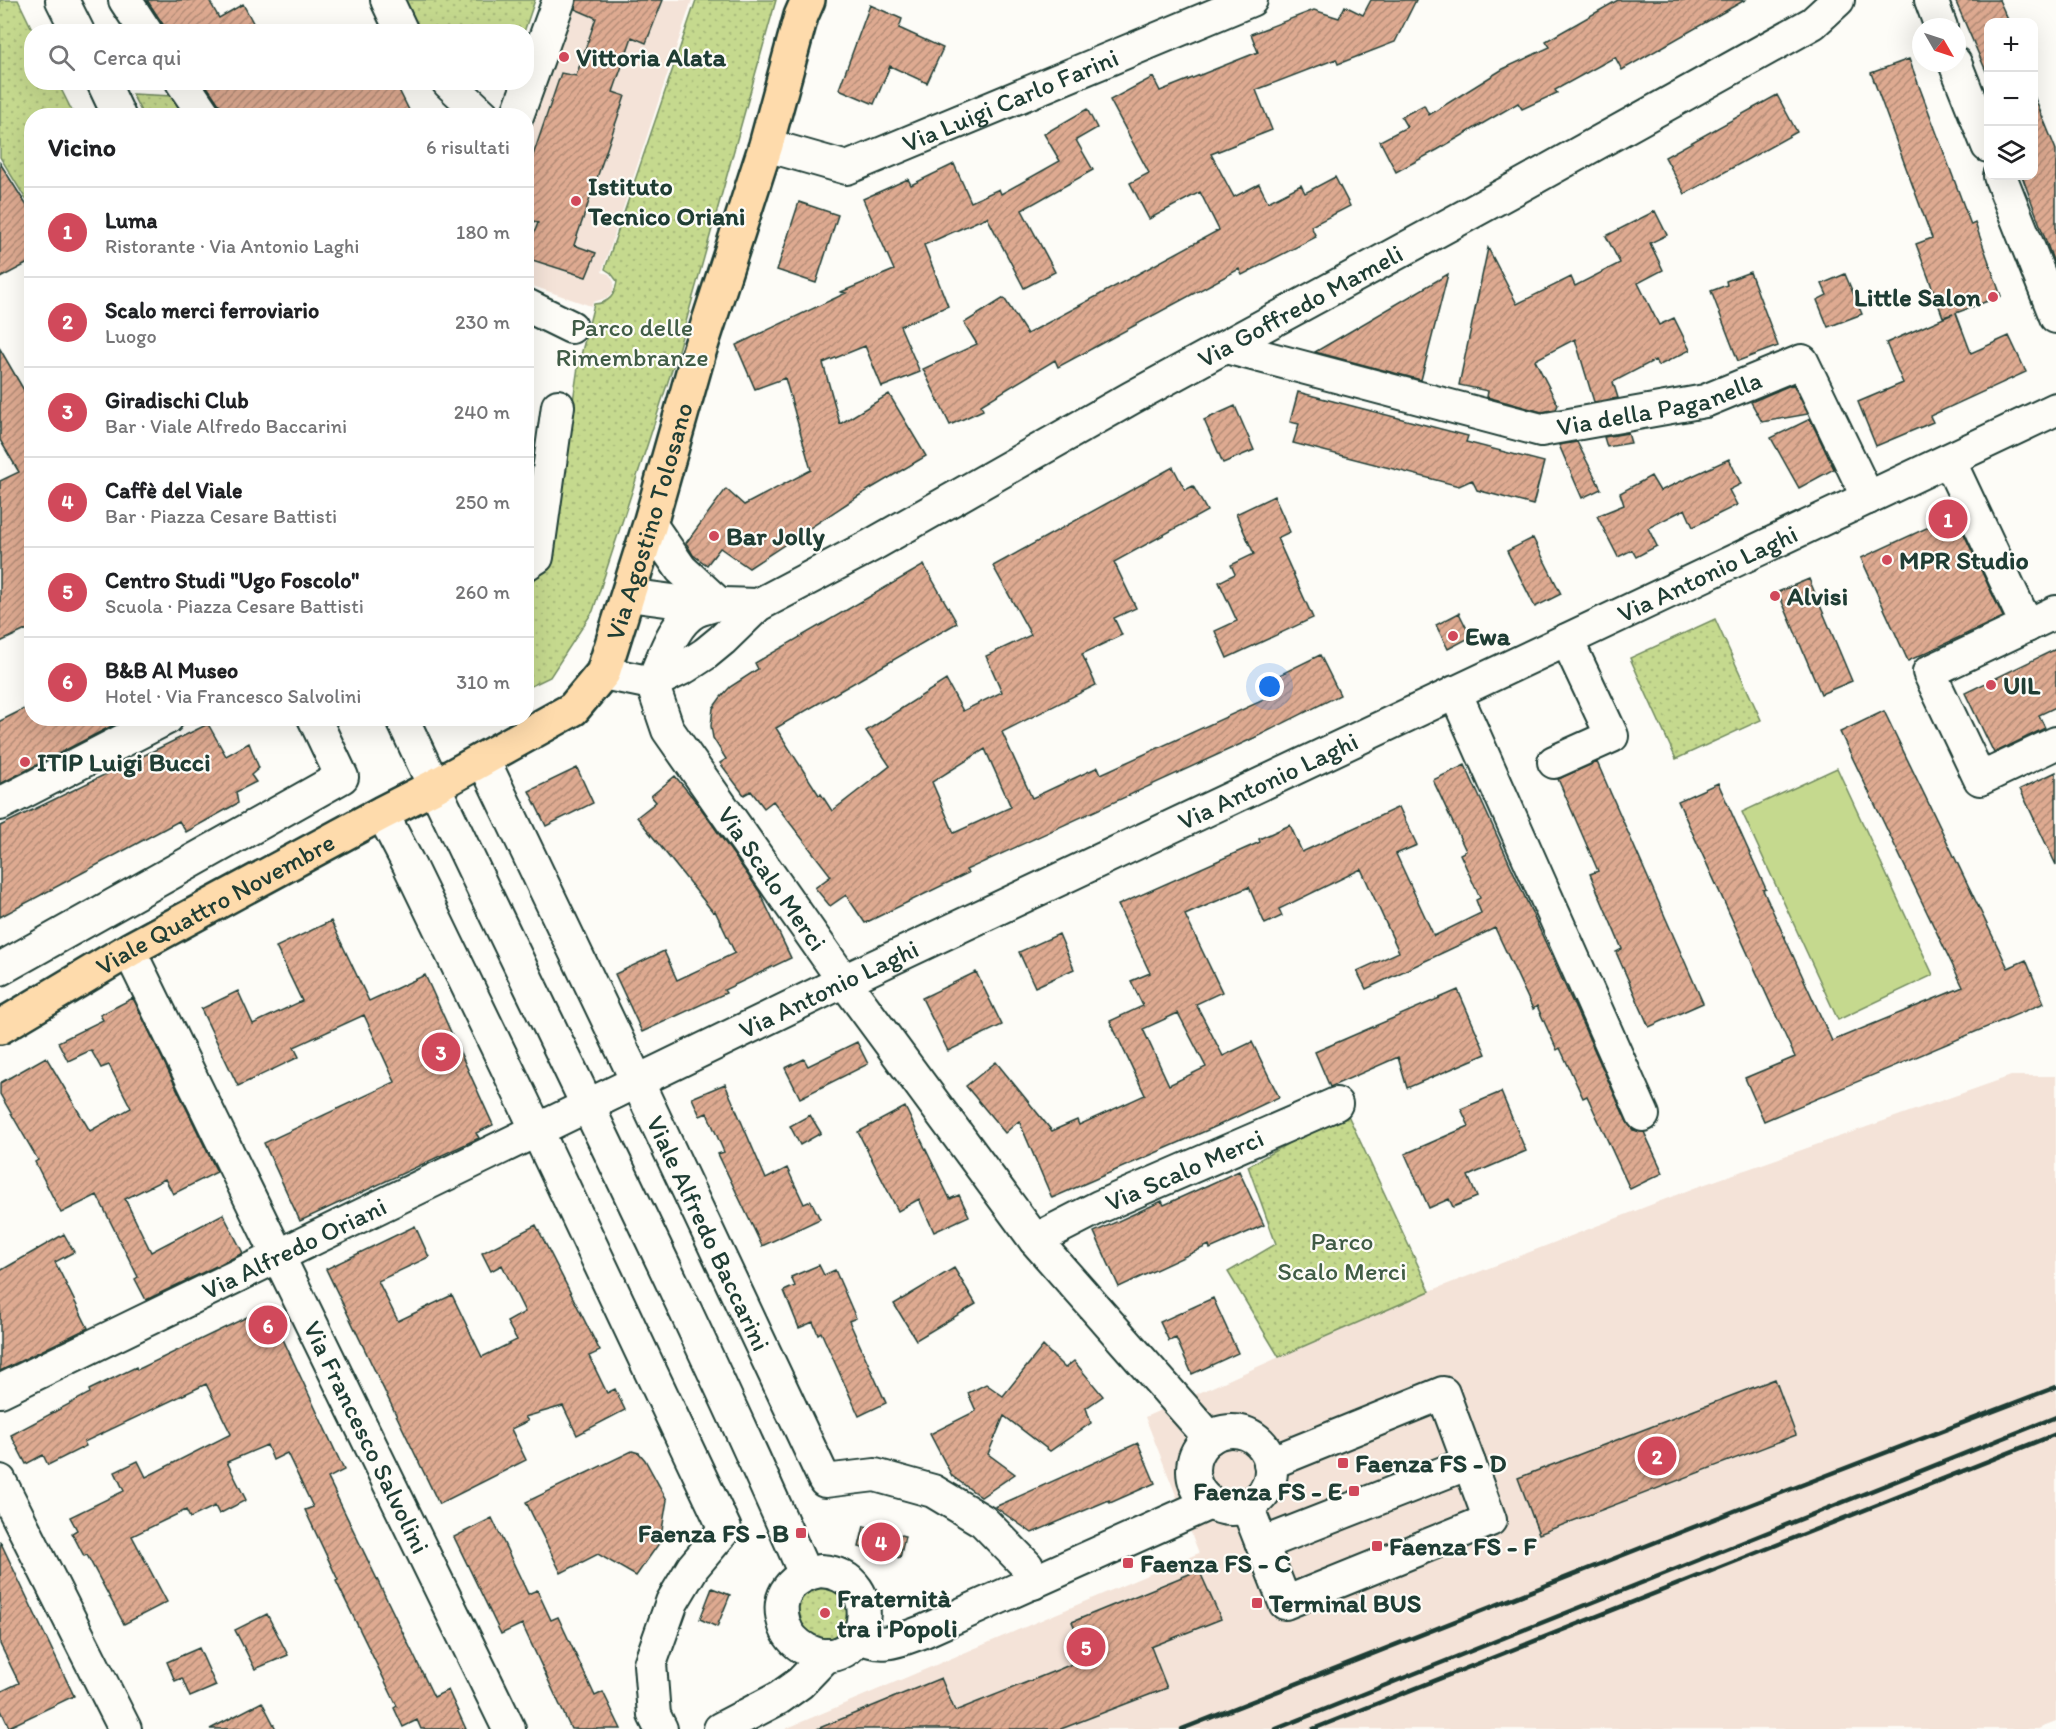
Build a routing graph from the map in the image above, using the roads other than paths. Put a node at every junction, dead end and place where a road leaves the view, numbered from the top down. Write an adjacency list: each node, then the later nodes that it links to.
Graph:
1 (62, 0): 10 (street)
2 (125, 0): 11 (street)
3 (387, 0): 12 (street)
4 (559, 0): 13 (street)
5 (808, 0): 24 (main road, Via Agostino Tolosano)
6 (1251, 0): 24 (street, Via Luigi Carlo Farini)
7 (1838, 0): 29 (street, Via Goffredo Mameli)
8 (1930, 0): 9 (street)
9 (1937, 18)
10 (74, 24)
11 (141, 24)
12 (398, 24)
13 (534, 69)
14 (1960, 72): 23 (street)
15 (107, 90): 19 (street)
16 (187, 90): 20 (street)
17 (456, 90): 21 (street)
18 (526, 90): 22 (street)
19 (115, 108)
20 (200, 108)
21 (476, 108)
22 (520, 108)
23 (1984, 133)
24 (766, 145): 34 (main road, Via Agostino Tolosano)
25 (2002, 180): 27 (street)
26 (534, 309): 28 (street)
27 (2056, 317)
28 (571, 327)
29 (1226, 347): 33 (street, Via della Paganella); 38 (street, Via Goffredo Mameli)
30 (558, 406): 35 (street)
31 (2056, 409): 32 (street, Via Antonio Laghi)
32 (1948, 460): 33 (street, Via Antonio Laghi); 40 (street)
33 (1868, 498): 41 (street, Via Antonio Laghi)
34 (650, 524): 36 (main road, Via Agostino Tolosano); 37 (street)
35 (534, 559)
36 (628, 595): 37 (street); 42 (main road, Via Agostino Tolosano)
37 (720, 603): 38 (street); 43 (street)
38 (758, 606): 43 (street, Via Goffredo Mameli)
39 (2056, 612): 40 (street)
40 (2027, 626): 48 (street)
41 (1567, 640): 44 (street, Via Antonio Laghi); 50 (street)
42 (603, 673): 43 (street); 49 (main road, Via Agostino Tolosano)
43 (652, 683): 56 (street, Via Scalo Merci)
44 (1455, 692): 56 (street, Via Antonio Laghi); 61 (street)
45 (151, 726): 52 (street)
46 (318, 726): 55 (street, Viale Quattro Novembre)
47 (406, 726): 51 (street, Viale Alfredo Baccarini)
48 (2056, 743)
49 (483, 759): 51 (main road, Via Agostino Tolosano); 58 (street, Viale Alfredo Baccarini)
50 (1554, 762)
51 (433, 788): 53 (main road, Viale Quattro Novembre); 60 (street, Viale Alfredo Baccarini)
52 (0, 804)
53 (382, 813): 54 (main road, Viale Quattro Novembre); 62 (street)
54 (129, 950): 57 (main road, Viale Quattro Novembre); 64 (street, Via Francesco Salvolini)
55 (0, 969)
56 (844, 981): 58 (street, Via Antonio Laghi); 63 (street, Via Scalo Merci)
57 (0, 1027)
58 (637, 1081): 60 (street, Via Antonio Laghi); 74 (street, Viale Alfredo Baccarini)
59 (1336, 1104): 63 (street, Via Scalo Merci)
60 (589, 1105): 62 (street, Via Alfredo Oriani); 73 (street, Viale Alfredo Baccarini)
61 (1643, 1114)
62 (537, 1130): 64 (street, Via Alfredo Oriani); 79 (street)
63 (1035, 1240): 66 (street, Via Scalo Merci)
64 (277, 1256): 65 (street, Via Alfredo Oriani); 78 (street, Via Francesco Salvolini)
65 (0, 1391)
66 (1210, 1438): 68 (street); 70 (street)
67 (1469, 1463): 68 (street); 72 (street); 72 (street)
68 (1270, 1464): 71 (street)
69 (0, 1481): 77 (street)
70 (1210, 1503): 71 (street); 74 (street)
71 (1247, 1506): 72 (street)
72 (1262, 1544)
73 (806, 1575): 75 (street); 76 (street)
74 (1033, 1583): 75 (street)
75 (859, 1635): 76 (street)
76 (827, 1655): 80 (street)
77 (125, 1729)
78 (509, 1729)
79 (661, 1729)
80 (720, 1729)

